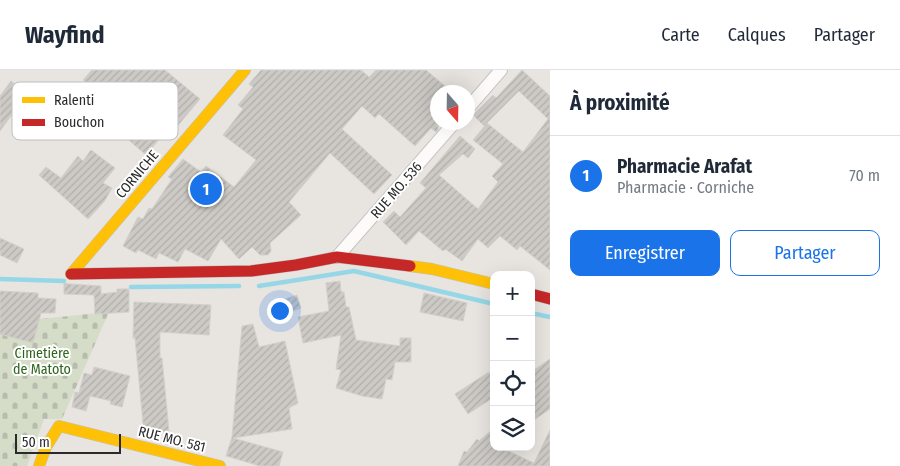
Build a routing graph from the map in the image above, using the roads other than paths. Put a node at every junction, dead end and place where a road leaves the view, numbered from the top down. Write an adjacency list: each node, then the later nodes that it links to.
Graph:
1 (245, 70): 5 (street, CORNICHE)
2 (501, 70): 3 (street)
3 (475, 100)
4 (448, 130): 5 (street, RUE MO. 536)
5 (336, 257): 6 (street)
6 (490, 283)
7 (535, 295): 8 (street)
8 (550, 298)
9 (213, 465): 10 (street, RUE MO. 581)
10 (39, 466)

